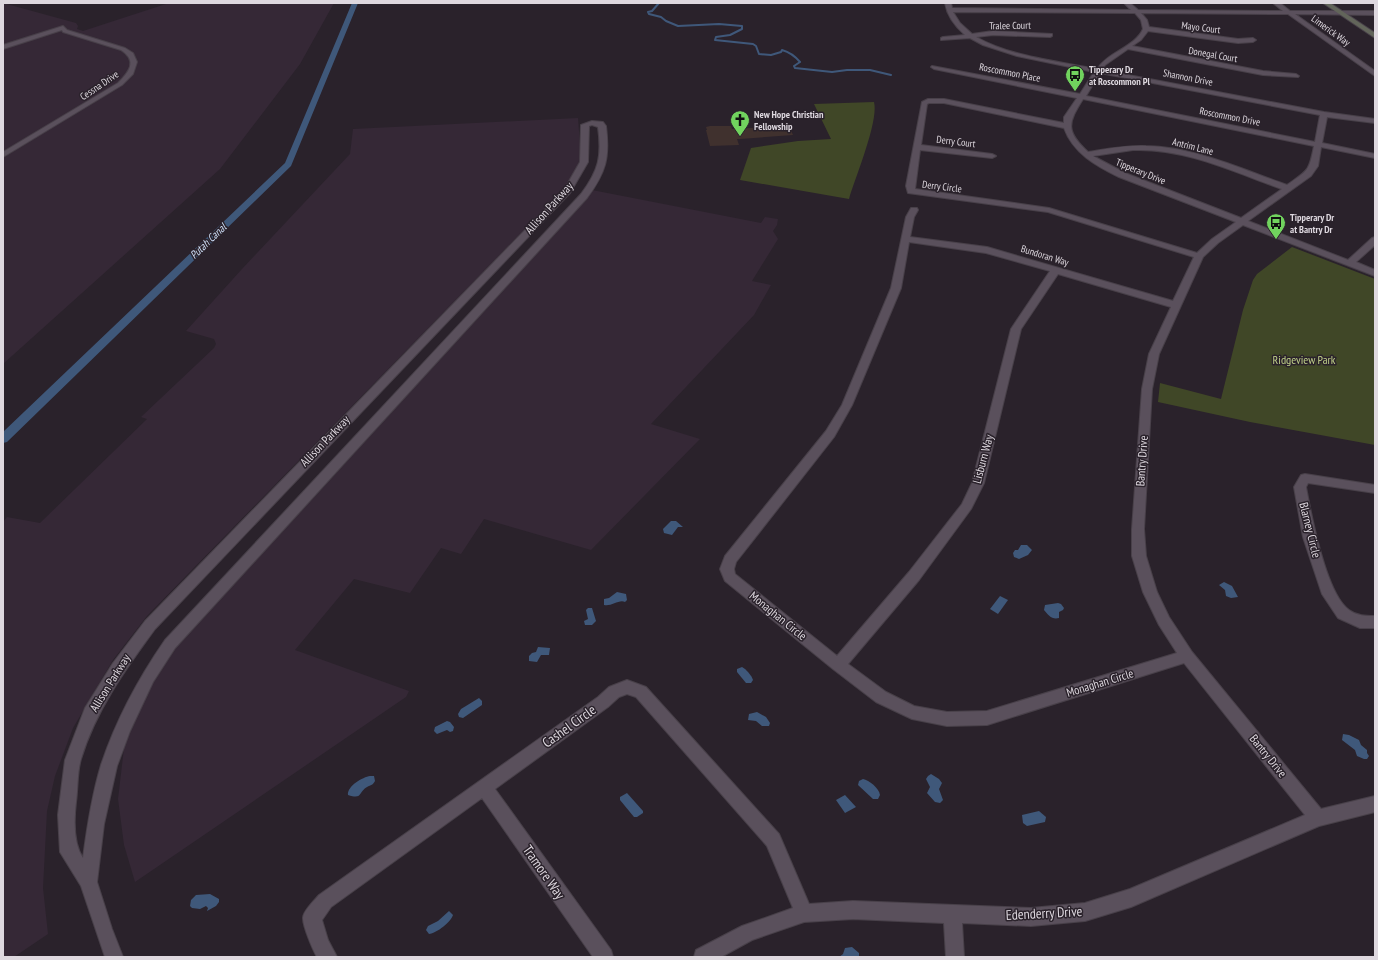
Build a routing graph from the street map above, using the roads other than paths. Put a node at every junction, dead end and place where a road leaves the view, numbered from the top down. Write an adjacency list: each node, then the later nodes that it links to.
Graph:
1 (948, 3): 5 (street, Shannon Drive)
2 (1128, 3): 6 (street)
3 (1276, 3): 7 (street, Limerick Way)
4 (1326, 3): 8 (main road)
5 (950, 10): 6 (street); 12 (street, Shannon Drive)
6 (1136, 11): 7 (street); 10 (street)
7 (1289, 12): 8 (street); 20 (street, Limerick Way)
8 (1339, 12): 9 (street); 13 (main road)
9 (1375, 13)
10 (1147, 29): 15 (street, Mayo Court); 17 (street)
11 (1050, 35): 12 (street, Tralee Court)
12 (971, 36): 14 (street, Tralee Court); 19 (street, Shannon Drive)
13 (1375, 36)
14 (942, 39)
15 (1253, 40)
16 (3, 47): 29 (street, Cessna Drive)
17 (1127, 47): 19 (street); 21 (street, Donegal Court)
18 (934, 67): 22 (street, Roscommon Place)
19 (1098, 70): 22 (street); 23 (street, Shannon Drive)
20 (1375, 74)
21 (1296, 76)
22 (1081, 97): 25 (street); 26 (street, Roscommon Drive)
23 (1324, 114): 24 (street, Shannon Drive); 26 (street, Bantry Drive)
24 (1375, 121)
25 (1066, 126): 27 (street, Derry Circle); 28 (street, Tipperary Drive)
26 (1318, 144): 31 (street, Roscommon Drive); 32 (street, Bantry Drive)
27 (917, 147): 30 (street, Derry Court); 37 (street, Derry Circle)
28 (1087, 154): 32 (street, Antrim Lane); 34 (street, Tipperary Drive)
29 (3, 155)
30 (992, 156)
31 (1375, 156)
32 (1289, 189): 34 (street, Bantry Drive)
33 (914, 210): 35 (street)
34 (1242, 222): 37 (street, Bantry Drive); 38 (street, Tipperary Drive)
35 (906, 239): 39 (street, Bundoran Way); 45 (street, Monaghan Circle)
36 (1375, 240): 38 (street)
37 (1199, 256): 41 (street, Bantry Drive)
38 (1350, 263): 40 (street, Tipperary Drive)
39 (1056, 270): 41 (street, Bundoran Way); 45 (street, Lisburn Way)
40 (1375, 273)
41 (1175, 305): 44 (street, Bantry Drive)
42 (1375, 489): 43 (street, Blarney Circle)
43 (1375, 622)
44 (1187, 656): 45 (street, Monaghan Circle); 48 (street, Bantry Drive)
45 (838, 665)
46 (485, 788): 50 (street, Cashel Circle); 53 (street, Cashel Circle); 54 (street, Tramore Way)
47 (1375, 804): 48 (street, Edenderry Drive)
48 (1318, 818): 51 (street, Edenderry Drive)
49 (88, 882): 49 (street, Allison Parkway); 52 (street, Allison Parkway)
50 (804, 913): 51 (street, Edenderry Drive); 55 (street, Edenderry Drive)
51 (952, 914): 56 (street)
52 (114, 957)
53 (328, 957)
54 (604, 957)
55 (703, 957)
56 (955, 957)

